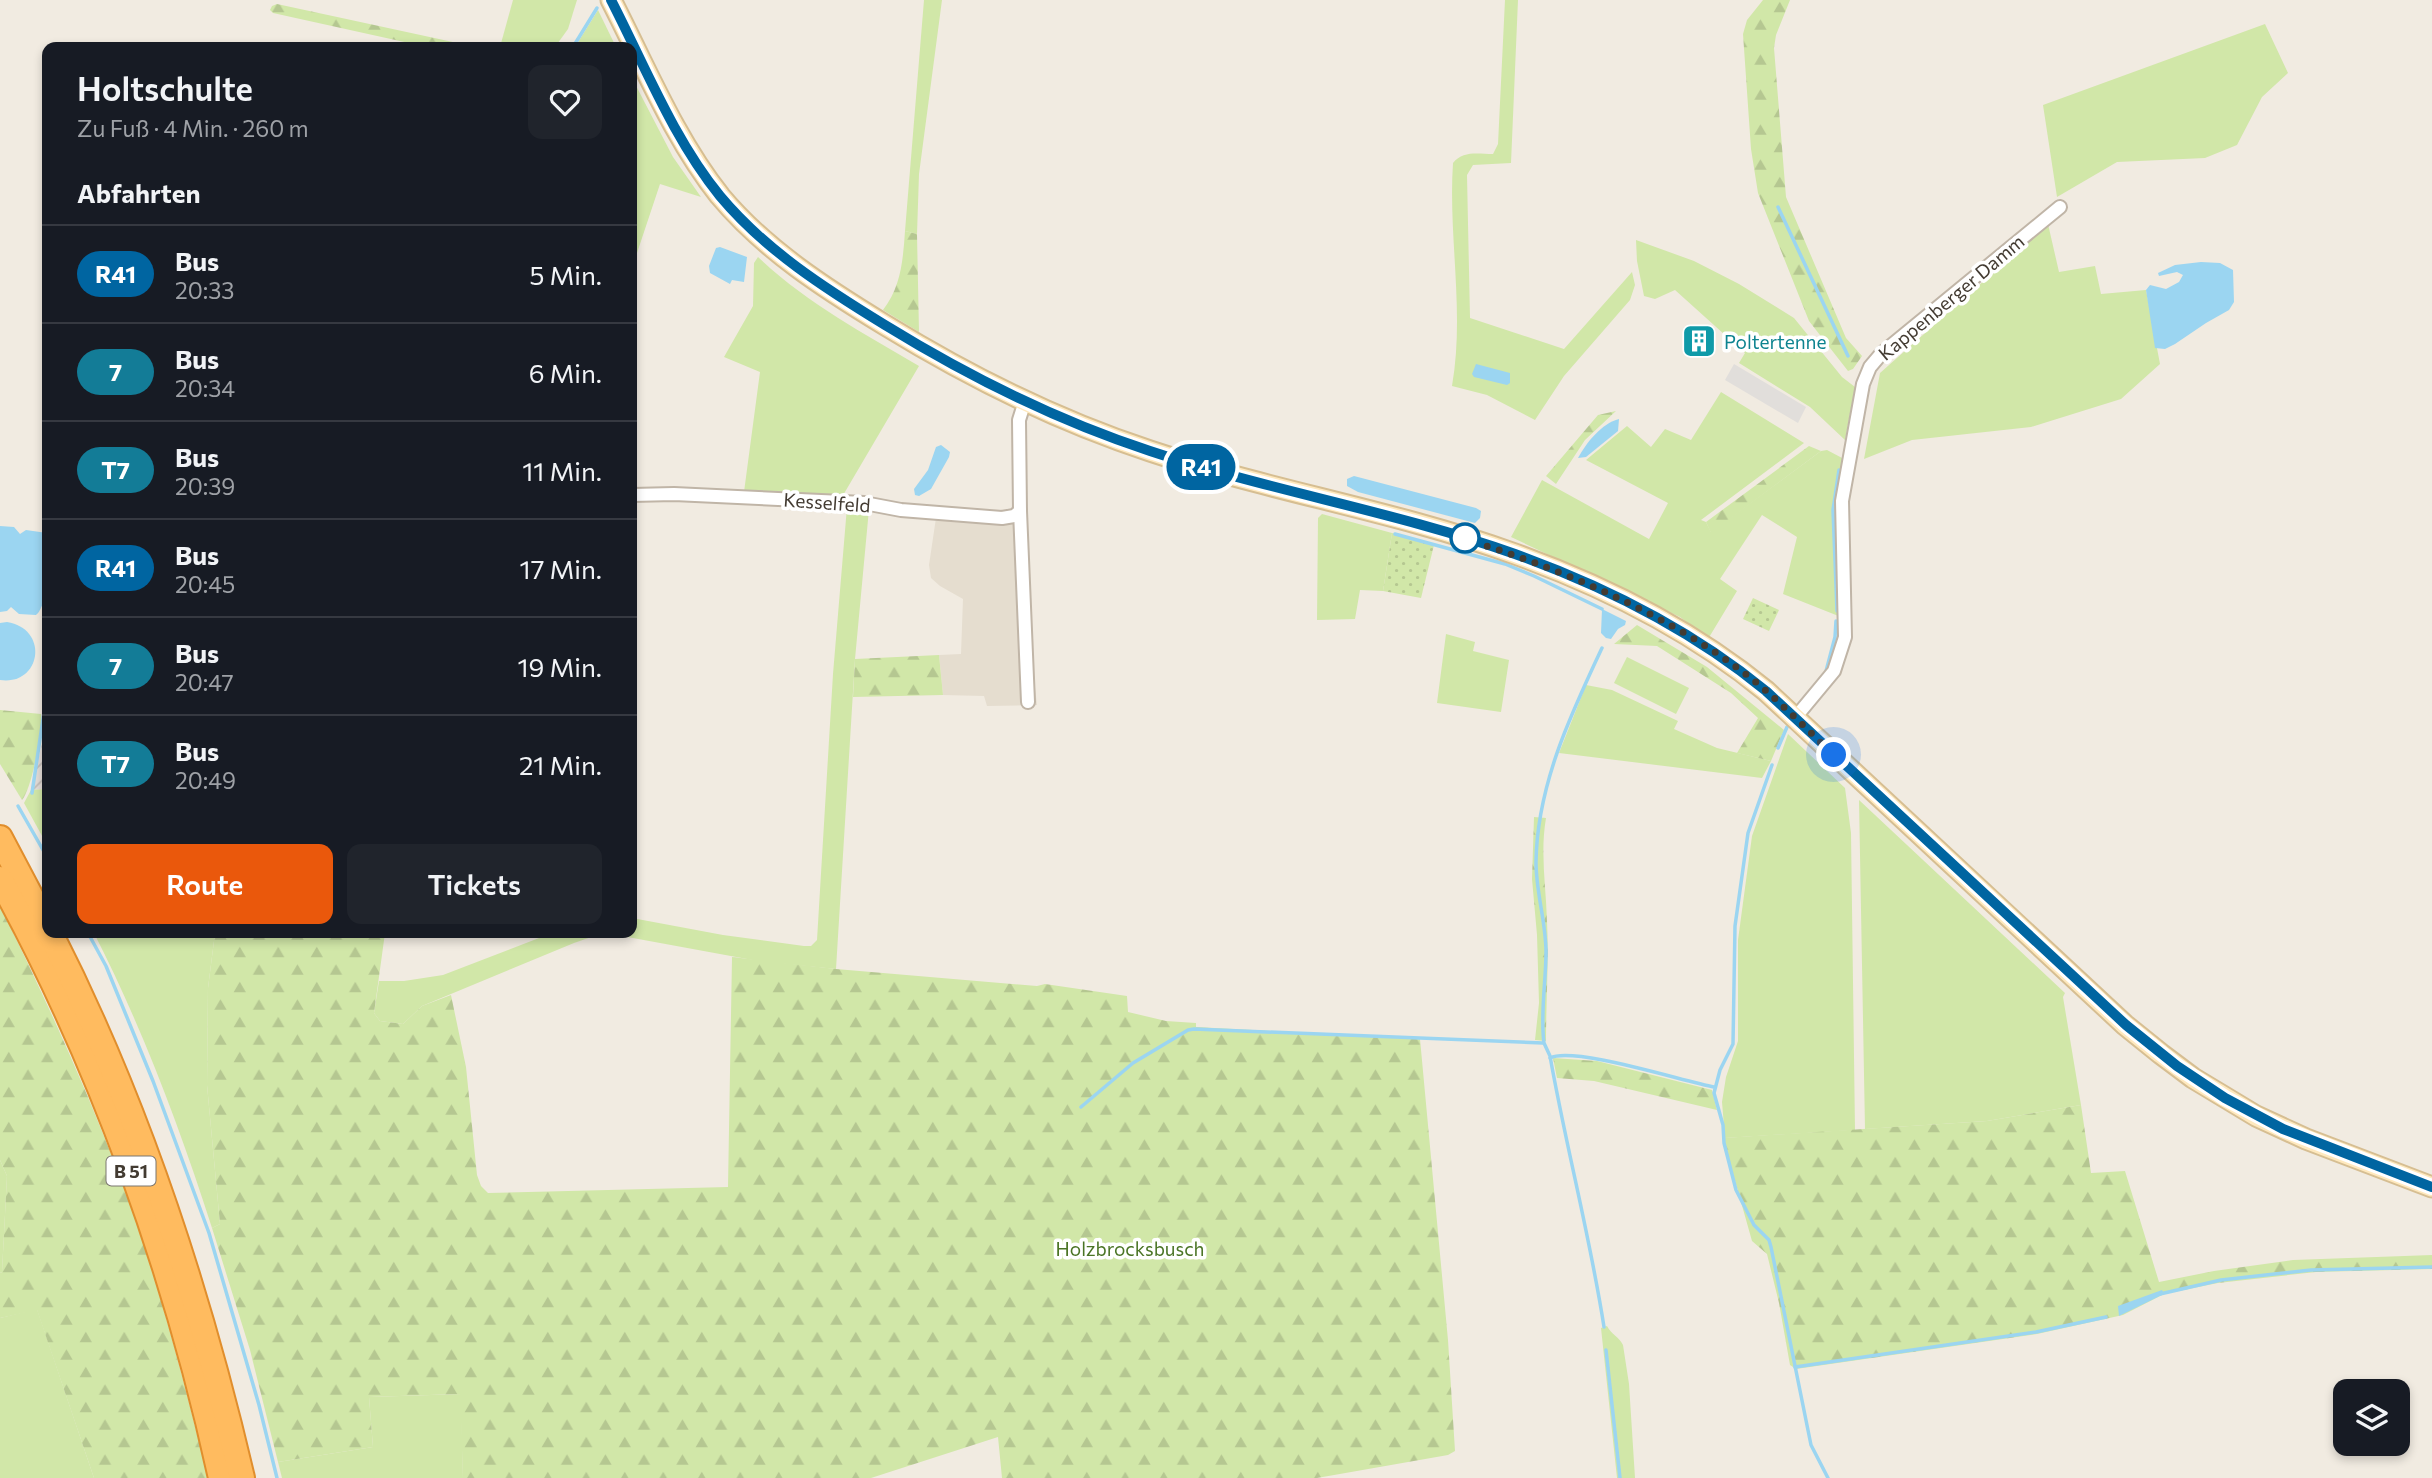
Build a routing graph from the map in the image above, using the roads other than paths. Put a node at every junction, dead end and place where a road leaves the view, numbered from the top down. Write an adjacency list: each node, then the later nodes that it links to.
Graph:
1 (611, 0): 2 (main road)
2 (632, 42)
3 (637, 51): 5 (main road)
4 (2060, 207): 9 (street, Kappenberger Damm)
5 (1025, 401): 7 (street); 9 (main road)
6 (637, 495): 7 (street, Kesselfeld)
7 (1020, 511): 8 (street)
8 (1028, 702)
9 (1795, 718): 14 (main road)
10 (0, 838): 12 (highway)
11 (0, 878): 15 (highway, B 51)
12 (42, 918)
13 (53, 938): 16 (highway, B 51)
14 (2432, 1187)
15 (221, 1478)
16 (242, 1478)

